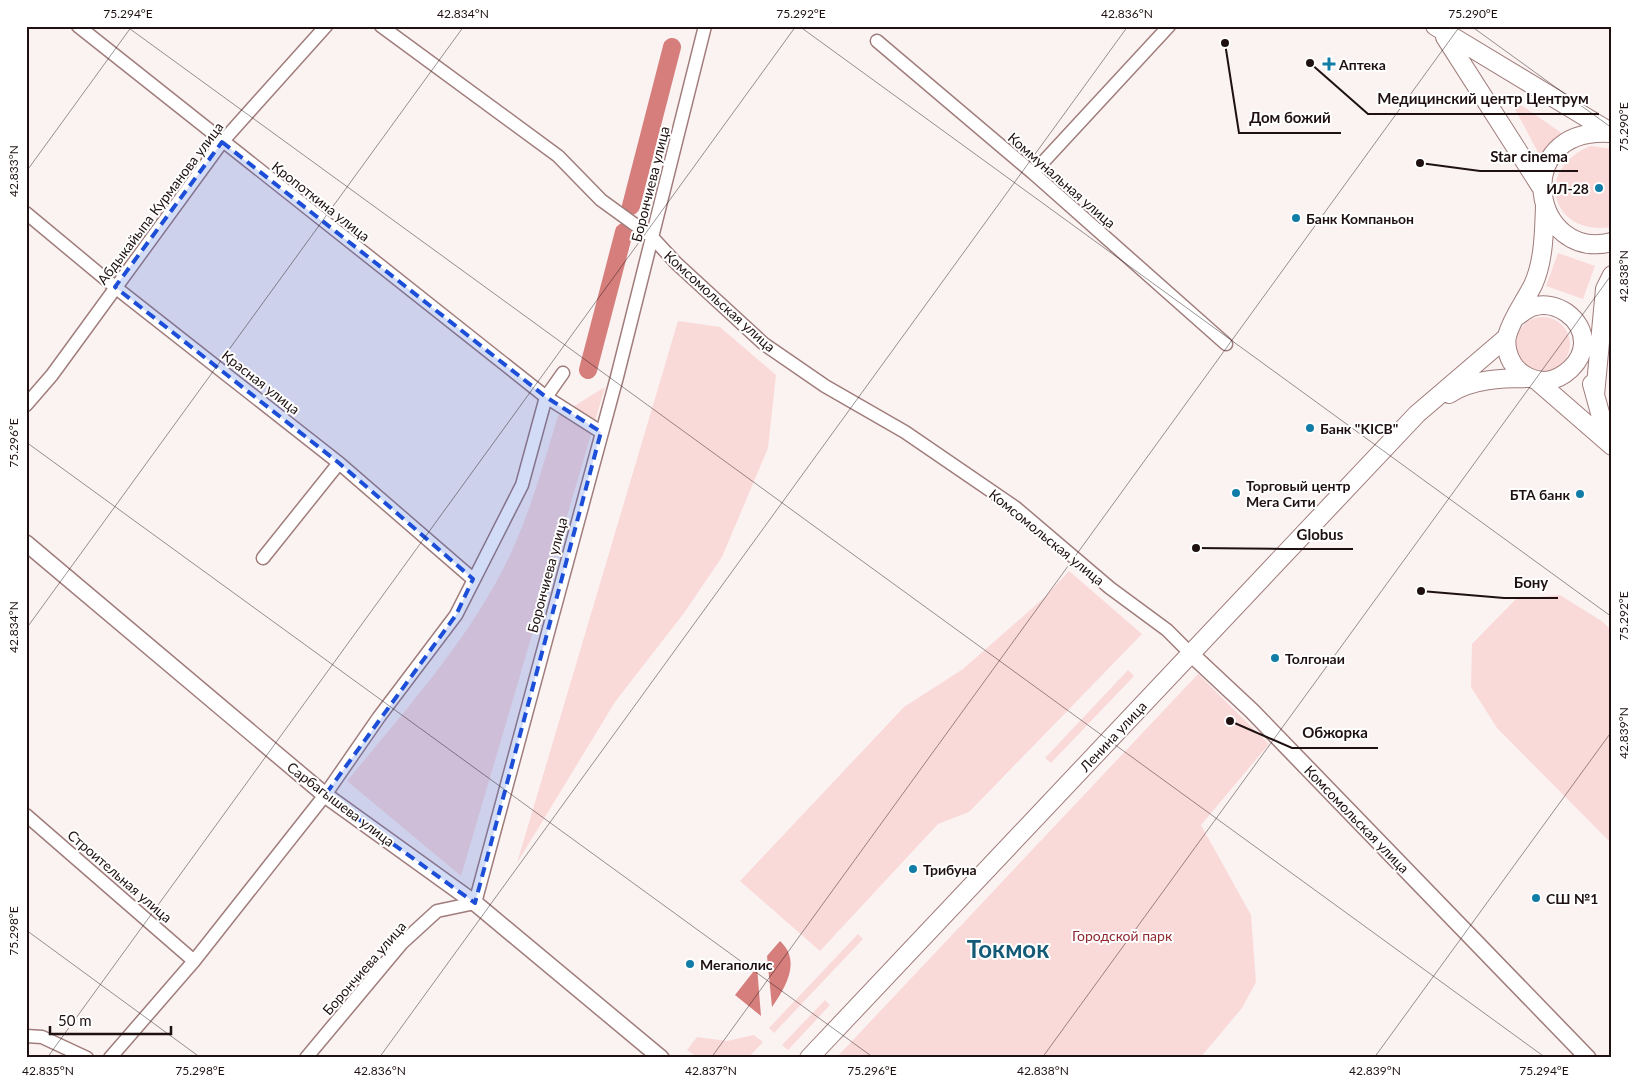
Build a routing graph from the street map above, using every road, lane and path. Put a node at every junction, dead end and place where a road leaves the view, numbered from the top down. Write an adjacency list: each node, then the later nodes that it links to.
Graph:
1 (78, 26): 9 (street, Кропоткина улица)
2 (326, 26): 9 (street, Абдыкайыпа Курманова улица)
3 (381, 26): 14 (street, Комсомольская улица)
4 (705, 26): 14 (street, Борончиева улица)
5 (1169, 26): 10 (street)
6 (1439, 29): 8 (main road); 11 (main road)
7 (877, 41): 10 (street, Коммунальная улица)
8 (1612, 133): 11 (main road)
9 (222, 142): 17 (street, Абдыкайыпа Курманова улица); 26 (street, Кропоткина улица)
10 (1033, 174): 20 (street, Коммунальная улица)
11 (1541, 187): 12 (main road)
12 (1545, 206): 15 (main road); 18 (main road)
13 (26, 213): 17 (street, Красная улица)
14 (652, 237): 30 (street, Борончиева улица); 36 (street, Комсомольская улица)
15 (1612, 242)
16 (1609, 282): 21 (main road); 25 (main road)
17 (115, 287): 27 (street, Абдыкайыпа Курманова улица); 32 (street, Красная улица)
18 (1516, 317): 19 (main road); 21 (main road)
19 (1506, 337): 24 (main road); 29 (main road)
20 (1226, 344)
21 (1582, 346): 24 (main road); 25 (main road)
22 (563, 373): 26 (street)
23 (1501, 378): 24 (main road); 28 (main road); 29 (main road)
24 (1532, 379): 28 (main road)
25 (1595, 395): 31 (main road)
26 (546, 397): 30 (street, Кропоткина улица); 35 (street)
27 (26, 405)
28 (1572, 410): 31 (main road)
29 (1417, 414): 36 (main road, Ленина улица)
30 (601, 432): 39 (street, Борончиева улица)
31 (1610, 444)
32 (339, 463): 34 (street); 35 (street, Красная улица)
33 (26, 543): 37 (street, Сарбагышева улица)
34 (263, 558)
35 (473, 579): 37 (street)
36 (1190, 654): 46 (main road, Ленина улица); 47 (street, Комсомольская улица)
37 (325, 795): 39 (street, Сарбагышева улица); 40 (street)
38 (26, 814): 40 (street, Строительная улица)
39 (475, 902): 44 (street, Борончиева улица); 45 (street, Сарбагышева улица)
40 (194, 961): 43 (street)
41 (26, 1036): 42 (street)
42 (87, 1058)
43 (110, 1058)
44 (306, 1058)
45 (661, 1058)
46 (809, 1058)
47 (1588, 1058)

